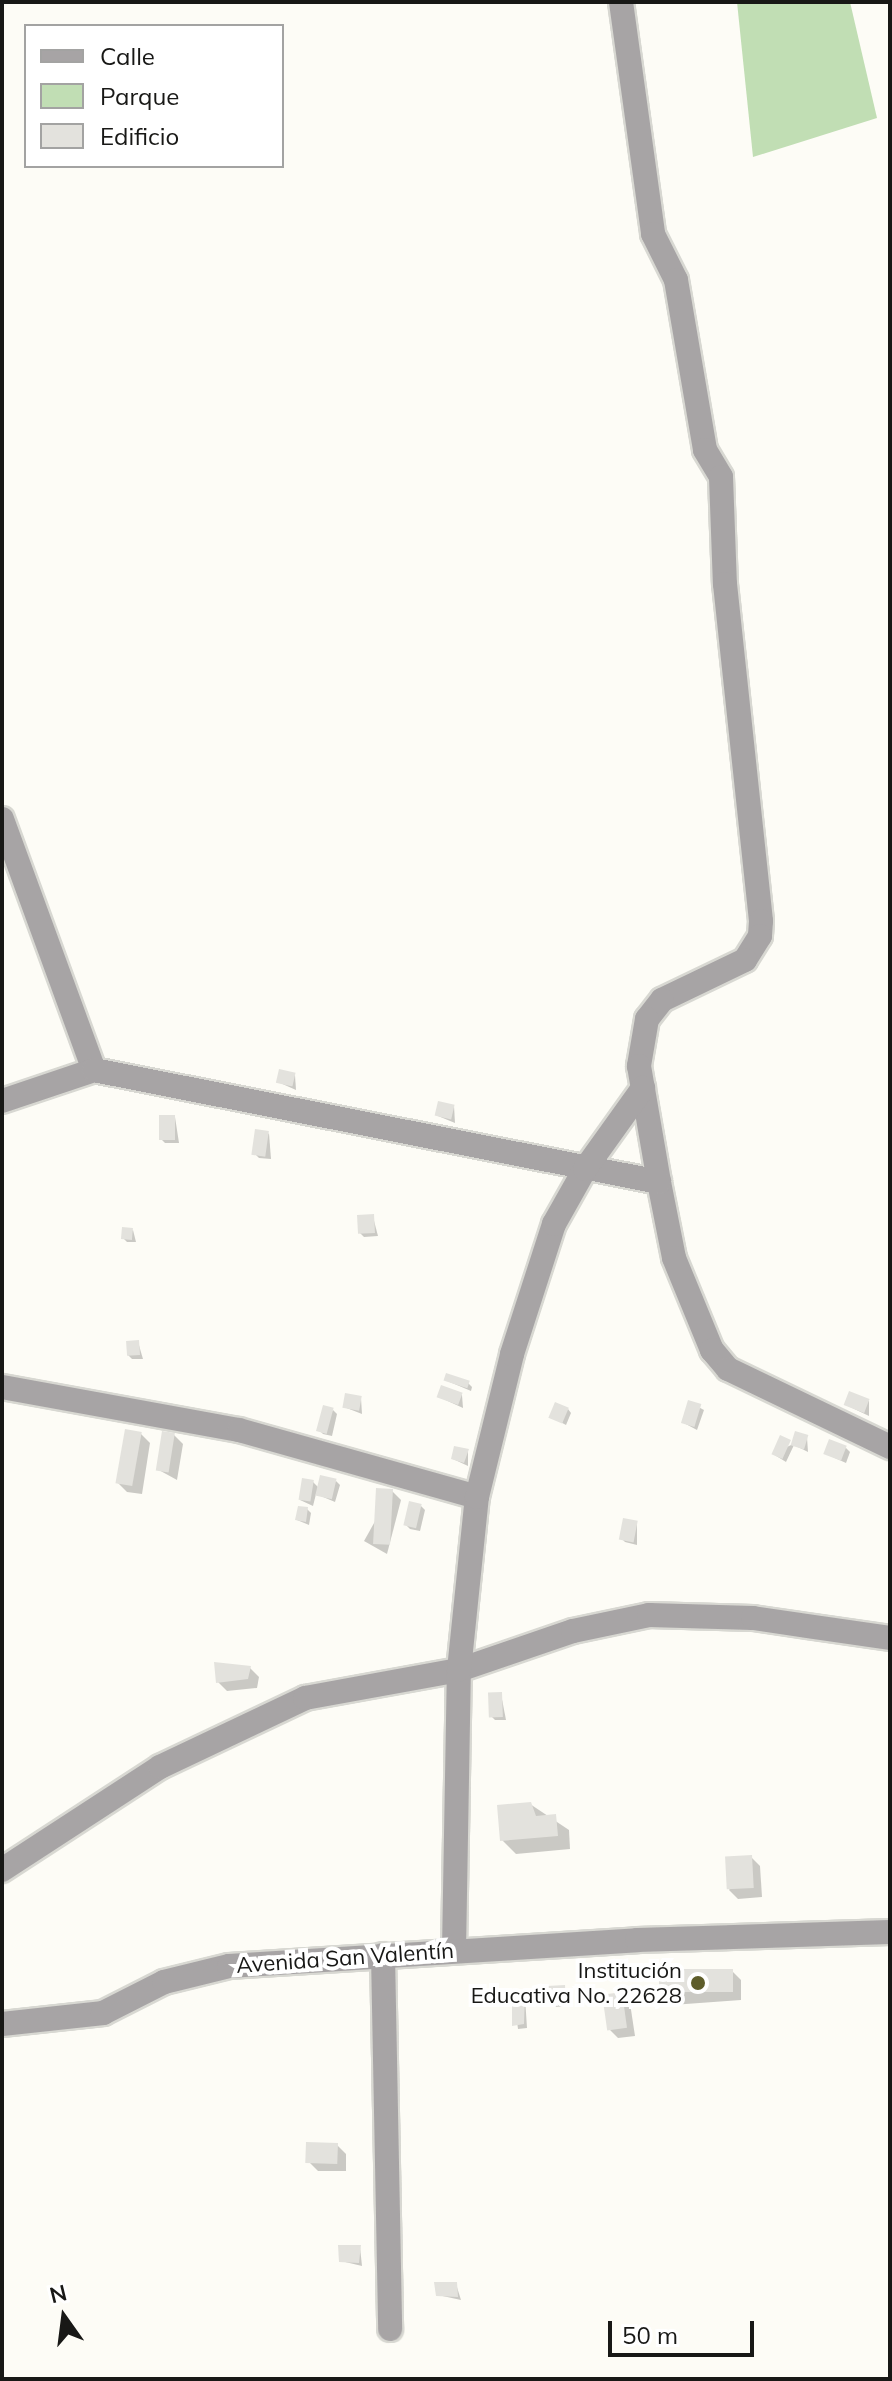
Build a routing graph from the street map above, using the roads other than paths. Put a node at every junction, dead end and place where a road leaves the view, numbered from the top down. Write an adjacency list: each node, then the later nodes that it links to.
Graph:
1 (621, 2): 4 (street)
2 (2, 819): 3 (street)
3 (94, 1070): 5 (street); 6 (street)
4 (643, 1088): 6 (street); 7 (street)
5 (2, 1101)
6 (585, 1169): 7 (street); 10 (street)
7 (659, 1182): 9 (street)
8 (2, 1387): 10 (street)
9 (890, 1447)
10 (477, 1497): 12 (street)
11 (890, 1638): 12 (street)
12 (459, 1670): 13 (street); 15 (street)
13 (2, 1870)
14 (890, 1932): 15 (street, Avenida San Valentín)
15 (454, 1950): 16 (street, Avenida San Valentín)
16 (383, 1955): 17 (street, Avenida San Valentín); 18 (street)
17 (2, 2024)
18 (390, 2329)

